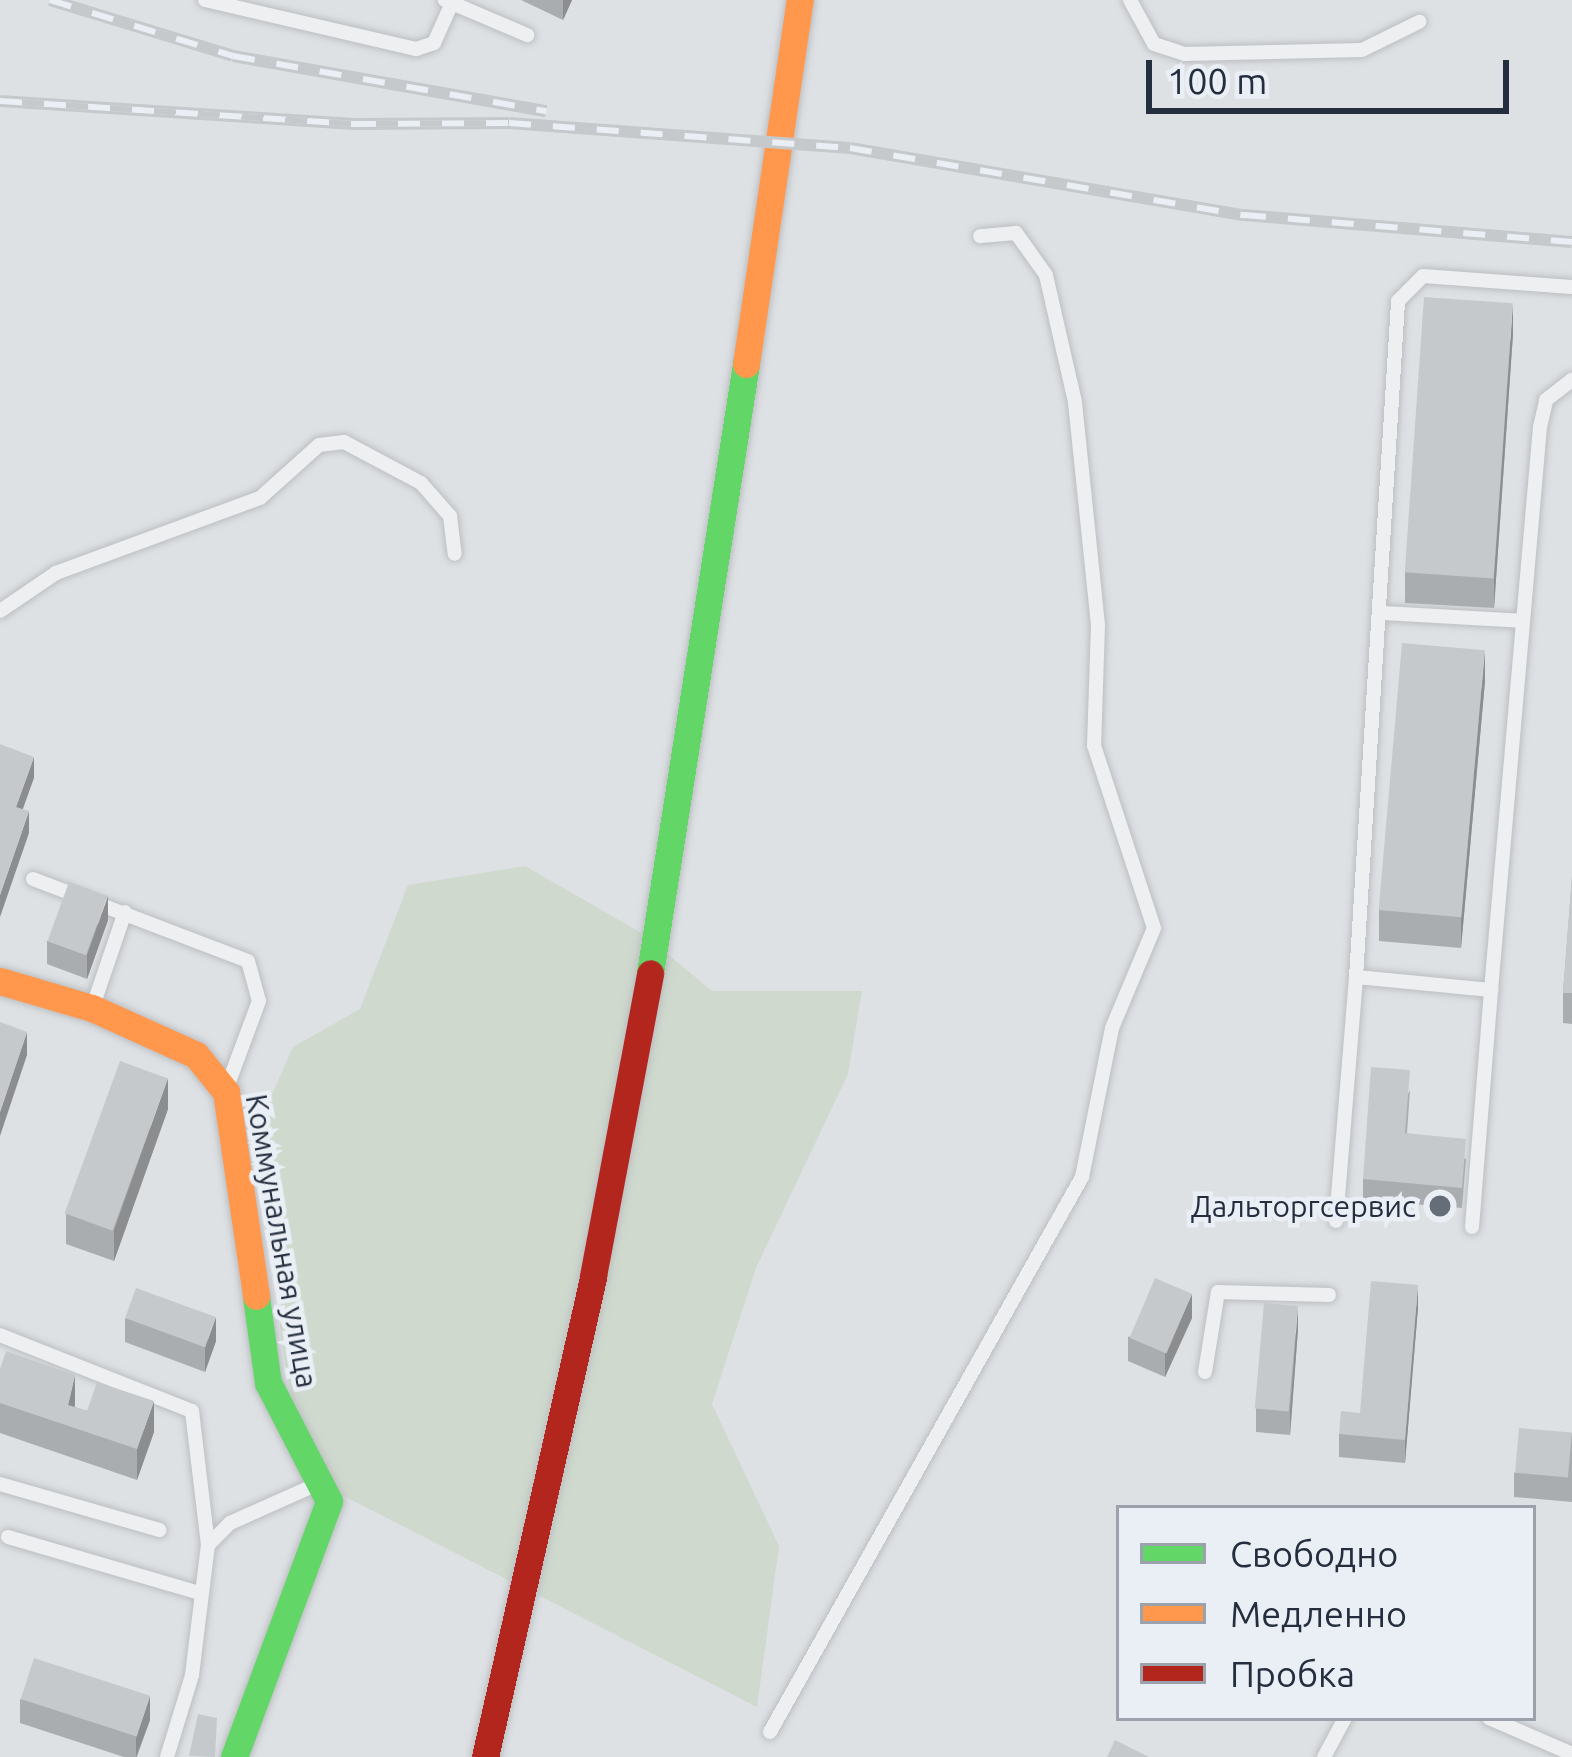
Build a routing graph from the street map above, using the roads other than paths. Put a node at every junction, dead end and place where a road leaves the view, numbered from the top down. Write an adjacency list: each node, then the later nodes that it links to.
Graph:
1 (205, 0): 4 (lane)
2 (800, 0): 40 (street)
3 (1130, 0): 5 (lane)
4 (448, 2): 6 (lane)
5 (1419, 22)
6 (527, 35)
7 (980, 236): 36 (lane)
8 (1572, 287): 14 (lane)
9 (1572, 380): 15 (lane)
10 (454, 554): 12 (lane)
11 (0, 590): 12 (lane)
12 (16, 596): 13 (lane)
13 (0, 611)
14 (1381, 613): 15 (lane); 18 (lane)
15 (1523, 621): 20 (lane)
16 (33, 879): 17 (lane)
17 (125, 912): 21 (lane); 22 (lane)
18 (1356, 977): 20 (lane); 23 (lane)
19 (0, 981): 21 (street, Коммунальная улица)
20 (1491, 990): 24 (lane)
21 (92, 1008): 22 (street, Коммунальная улица)
22 (226, 1092): 29 (street, Коммунальная улица)
23 (1336, 1221)
24 (1472, 1227)
25 (1329, 1295): 27 (lane)
26 (0, 1335): 32 (lane)
27 (1205, 1372)
28 (0, 1484): 30 (lane)
29 (322, 1493): 32 (lane); 39 (street)
30 (159, 1530)
31 (8, 1537): 33 (lane)
32 (208, 1545): 33 (lane)
33 (200, 1594): 38 (lane)
34 (1343, 1721): 41 (lane)
35 (1497, 1721): 37 (lane)
36 (770, 1732)
37 (1572, 1754)
38 (167, 1757)
39 (234, 1757)
40 (485, 1757)
41 (1324, 1757)

